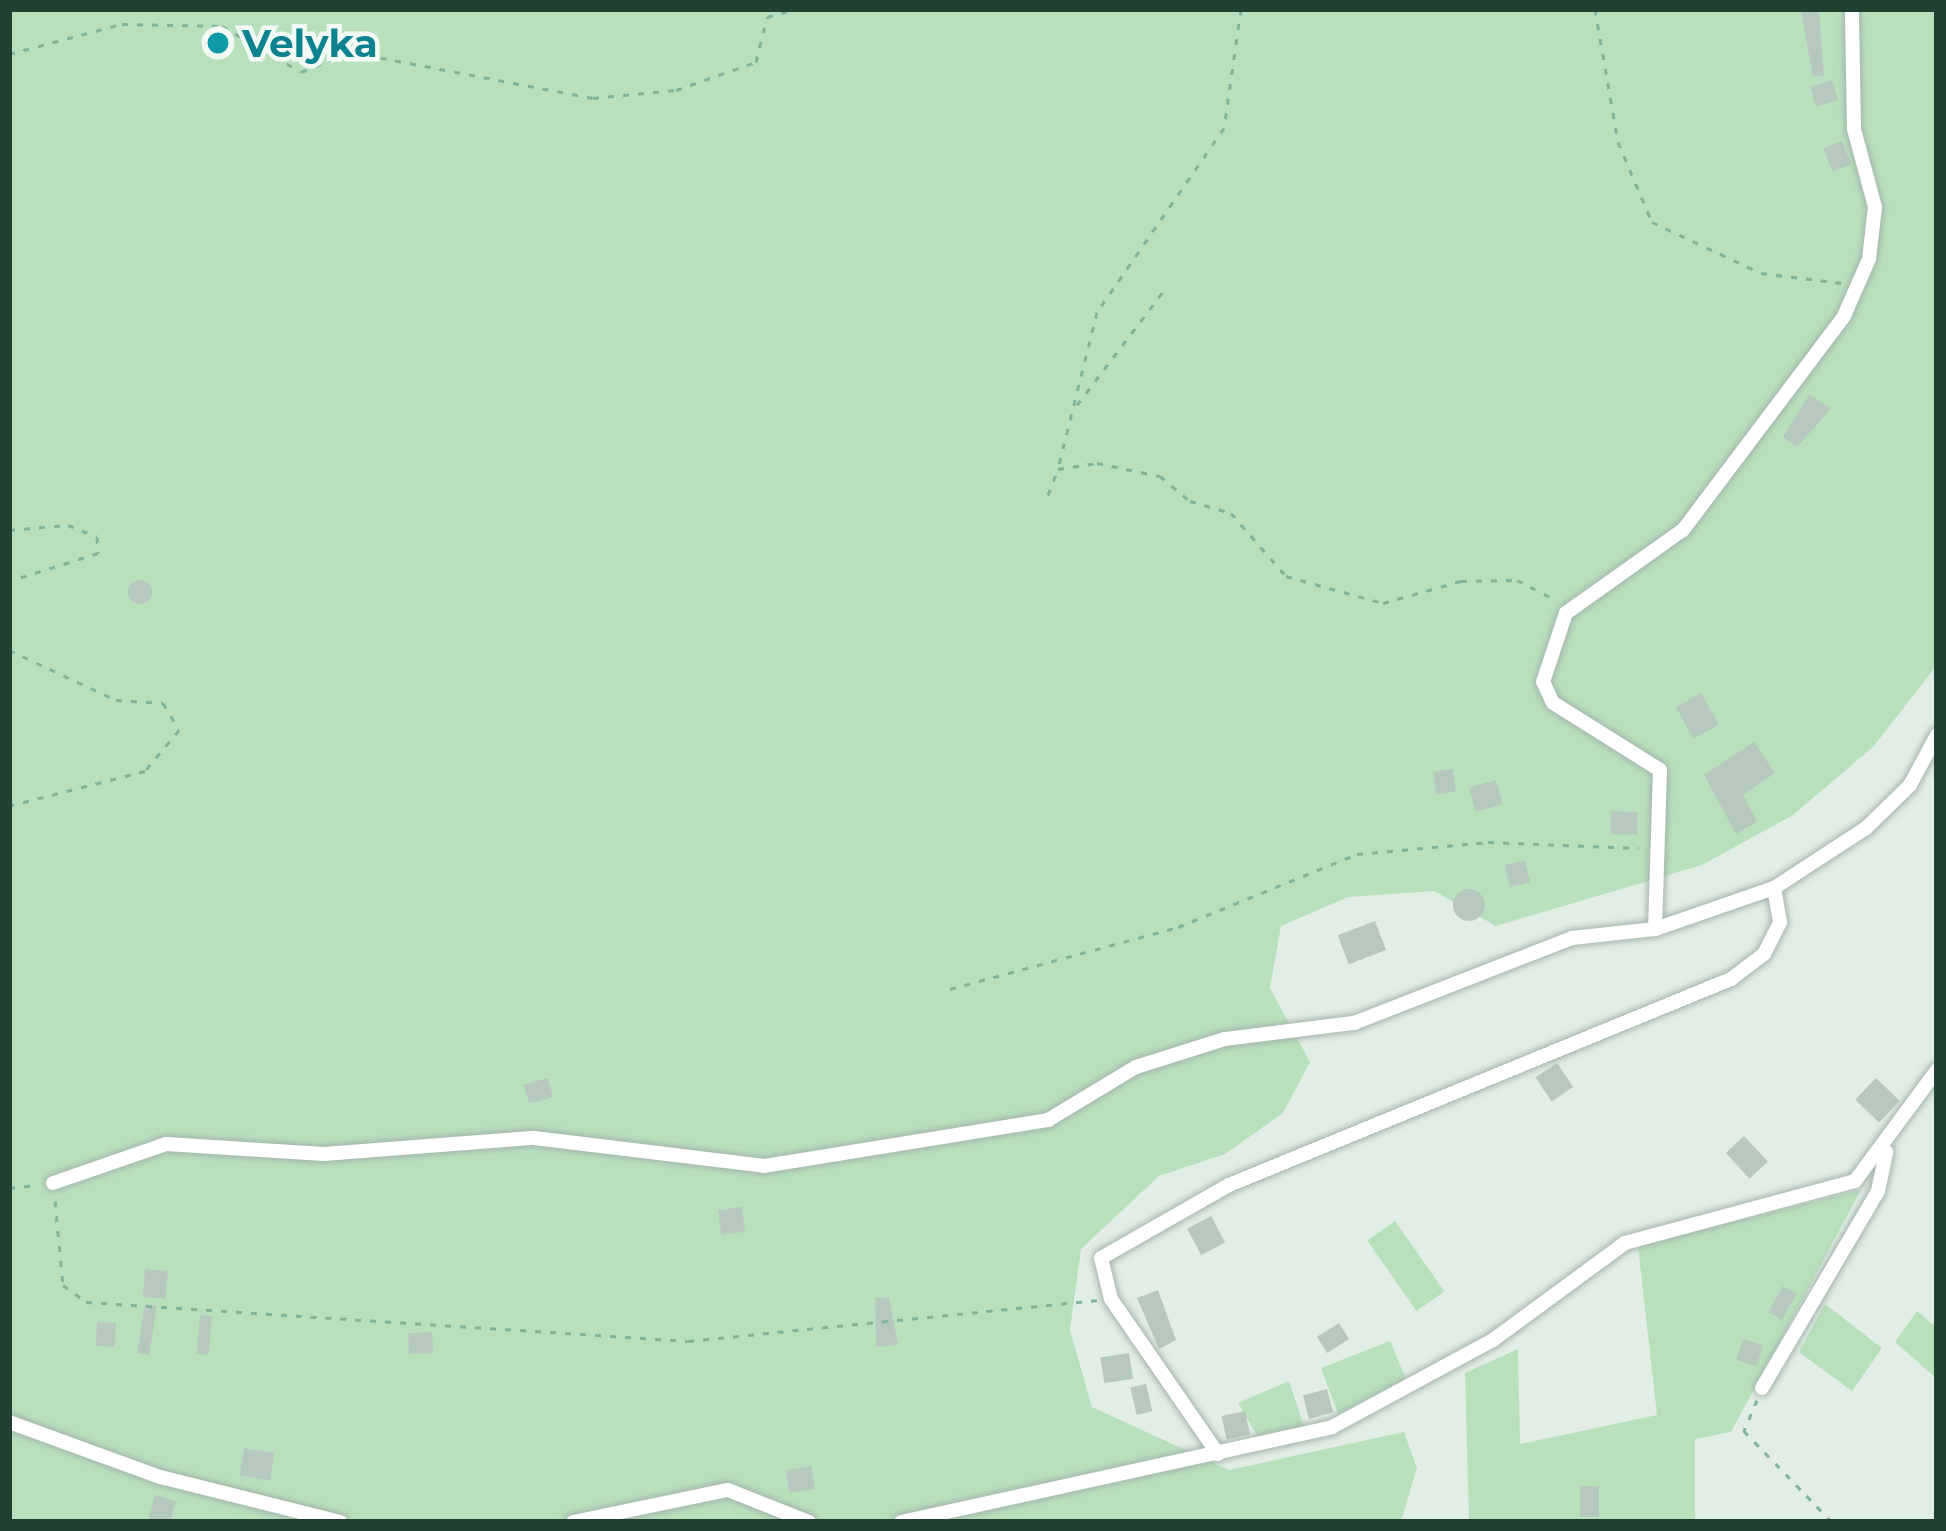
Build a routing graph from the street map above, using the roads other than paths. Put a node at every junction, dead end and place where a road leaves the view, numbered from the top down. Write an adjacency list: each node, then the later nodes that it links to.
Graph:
1 (1852, 9): 4 (street)
2 (1937, 735): 3 (street)
3 (1774, 888): 4 (street); 10 (street)
4 (1655, 929): 7 (street)
5 (1937, 1070): 6 (street)
6 (1888, 1141): 8 (street); 10 (street)
7 (53, 1183)
8 (1762, 1388)
9 (9, 1422): 11 (street)
10 (1218, 1454): 14 (street)
11 (340, 1522)
12 (573, 1522): 13 (street)
13 (808, 1522)
14 (902, 1522)

